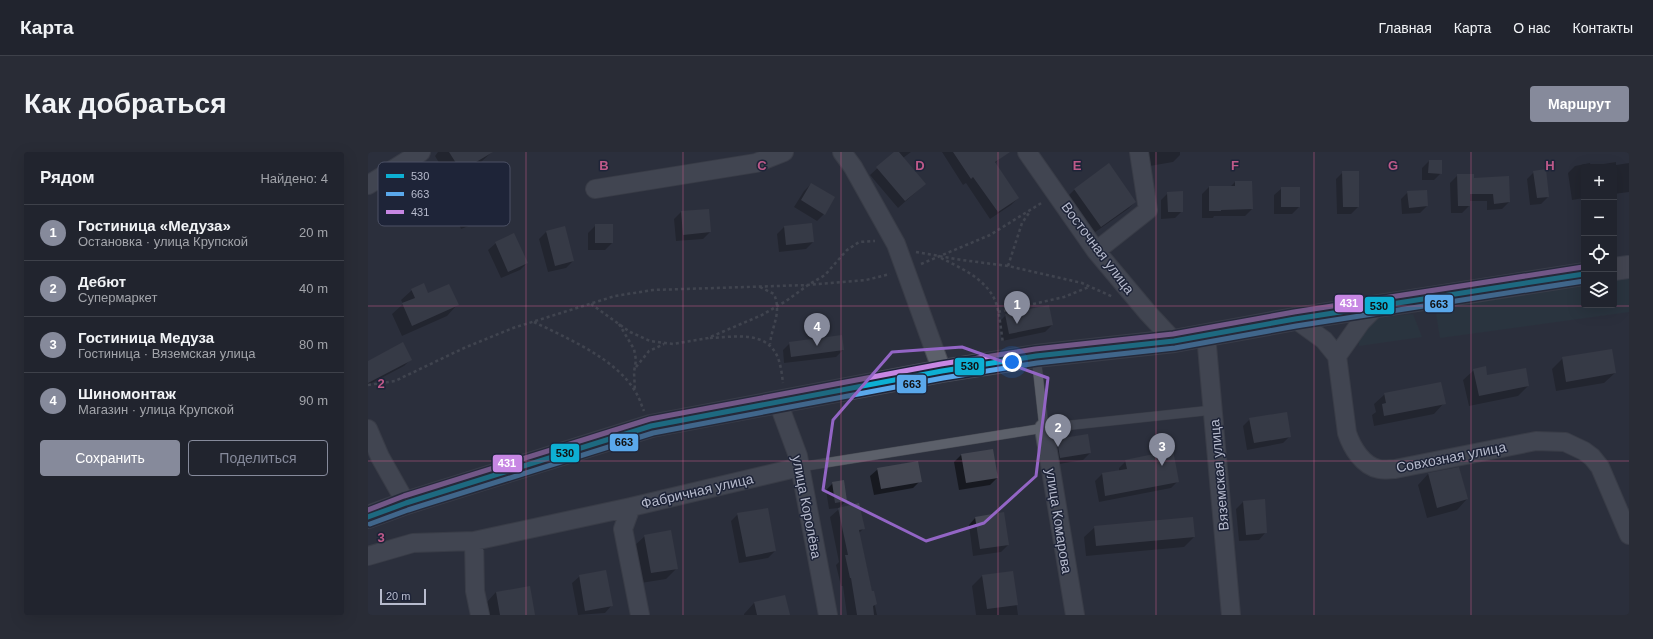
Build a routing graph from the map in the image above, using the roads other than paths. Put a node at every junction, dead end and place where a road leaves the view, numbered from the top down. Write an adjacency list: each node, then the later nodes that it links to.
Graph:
1 (784, 152): 9 (street)
2 (842, 152): 20 (street)
3 (1027, 152): 10 (street, Восточная улица)
4 (1139, 152): 10 (street)
5 (418, 153): 6 (street)
6 (404, 162)
7 (378, 179): 8 (street)
8 (368, 185)
9 (595, 189)
10 (1096, 251): 17 (street, Восточная улица)
11 (1629, 267): 12 (main road)
12 (1617, 269)
13 (1581, 274): 14 (main road)
14 (1378, 305): 15 (main road); 19 (street)
15 (1295, 319): 16 (main road); 19 (street)
16 (1206, 335): 17 (main road); 22 (street, Вяземская улица)
17 (1174, 341): 18 (main road)
18 (1036, 356): 20 (main road); 23 (lane)
19 (1337, 356): 30 (street, Совхозная улица)
20 (942, 371): 21 (main road)
21 (782, 401): 26 (street, улица Королёва); 27 (main road)
22 (1213, 410): 23 (lane); 37 (street, Вяземская улица)
23 (1044, 428): 26 (lane); 36 (street, улица Комарова)
24 (368, 429): 25 (street)
25 (374, 454): 27 (street)
26 (800, 467): 28 (street, Фабричная улица); 35 (street, улица Королёва)
27 (406, 503): 29 (main road)
28 (631, 507): 31 (street); 34 (street, Фабричная улица)
29 (368, 517)
30 (1629, 535)
31 (474, 541): 32 (street); 33 (street)
32 (368, 556)
33 (480, 615)
34 (640, 615)
35 (828, 615)
36 (1075, 615)
37 (1231, 615)

